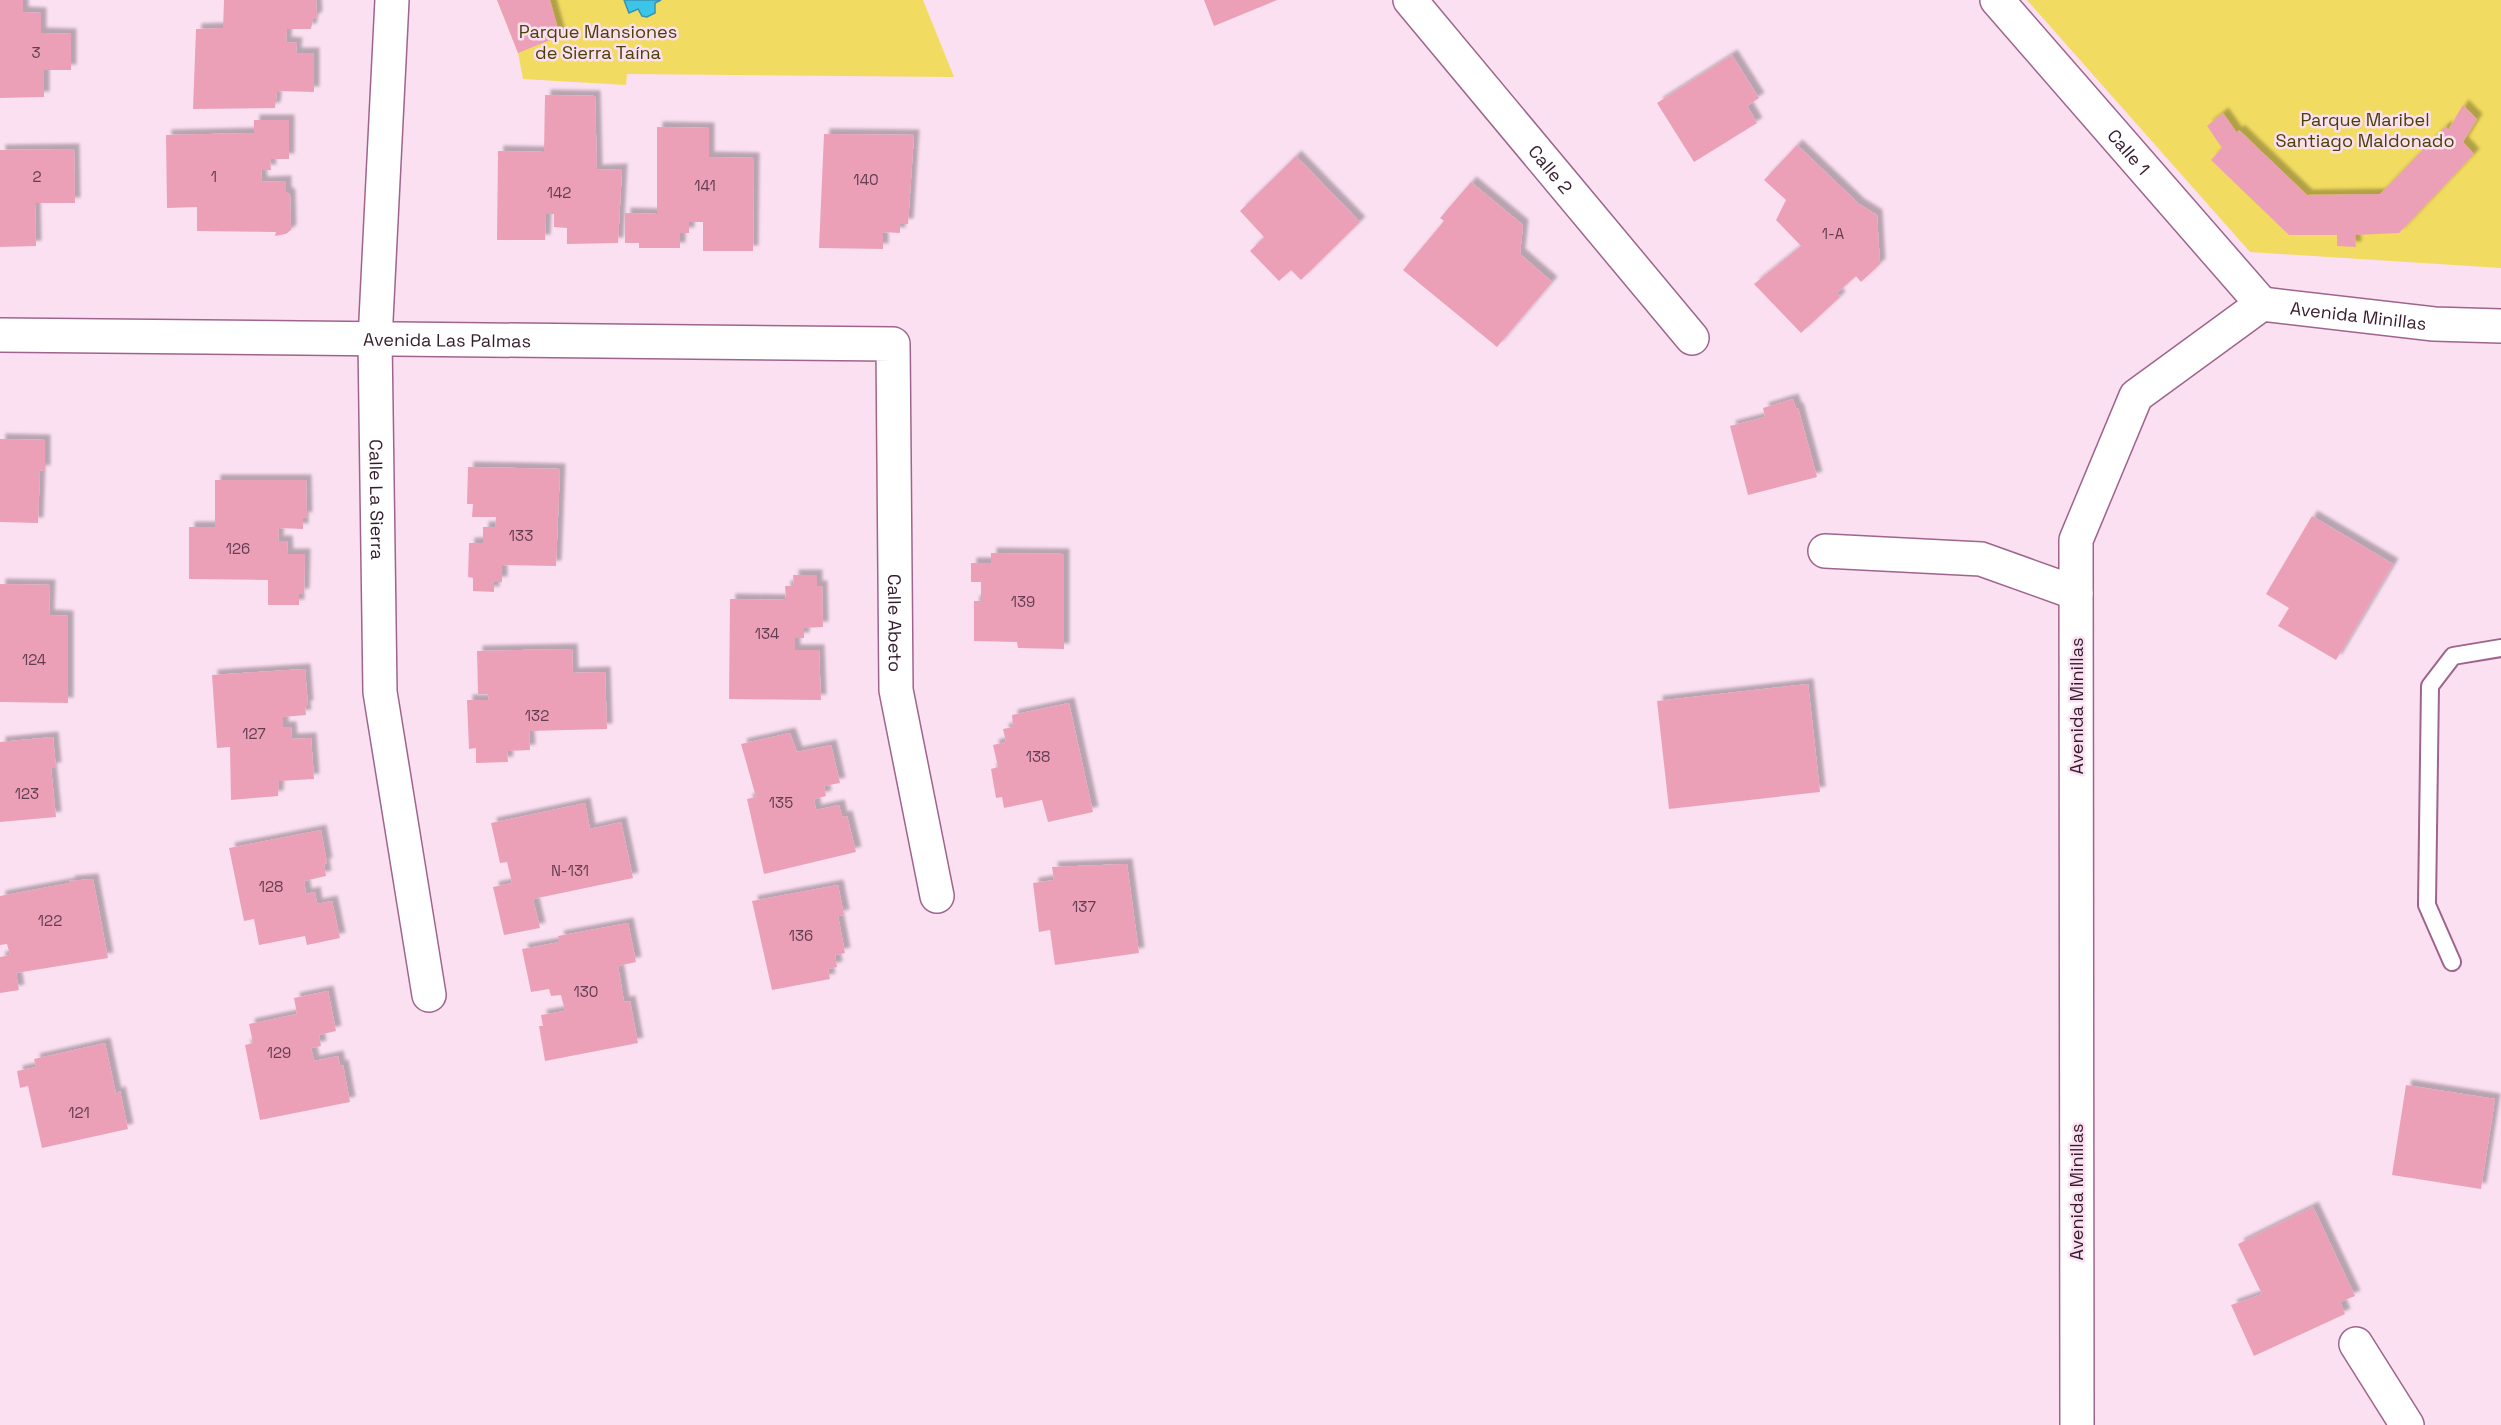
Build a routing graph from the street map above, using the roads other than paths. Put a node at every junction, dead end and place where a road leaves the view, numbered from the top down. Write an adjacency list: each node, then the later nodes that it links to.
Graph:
1 (392, 0): 8 (street, Calle La Sierra)
2 (1410, 0): 7 (street, Calle 2)
3 (1997, 0): 4 (street, Calle 1)
4 (2262, 304): 5 (street, Avenida Minillas); 11 (street, Avenida Minillas)
5 (2501, 326)
6 (0, 335): 8 (street, Avenida Las Palmas)
7 (1692, 338)
8 (375, 340): 9 (street, Avenida Las Palmas); 15 (street, Calle La Sierra)
9 (893, 344): 13 (street, Calle Abeto)
10 (1825, 551): 11 (street)
11 (2076, 593): 17 (street, Avenida Minillas)
12 (2501, 648): 14 (lane)
13 (937, 896)
14 (2452, 962)
15 (429, 995)
16 (2356, 1344): 18 (street)
17 (2077, 1425)
18 (2407, 1425)

